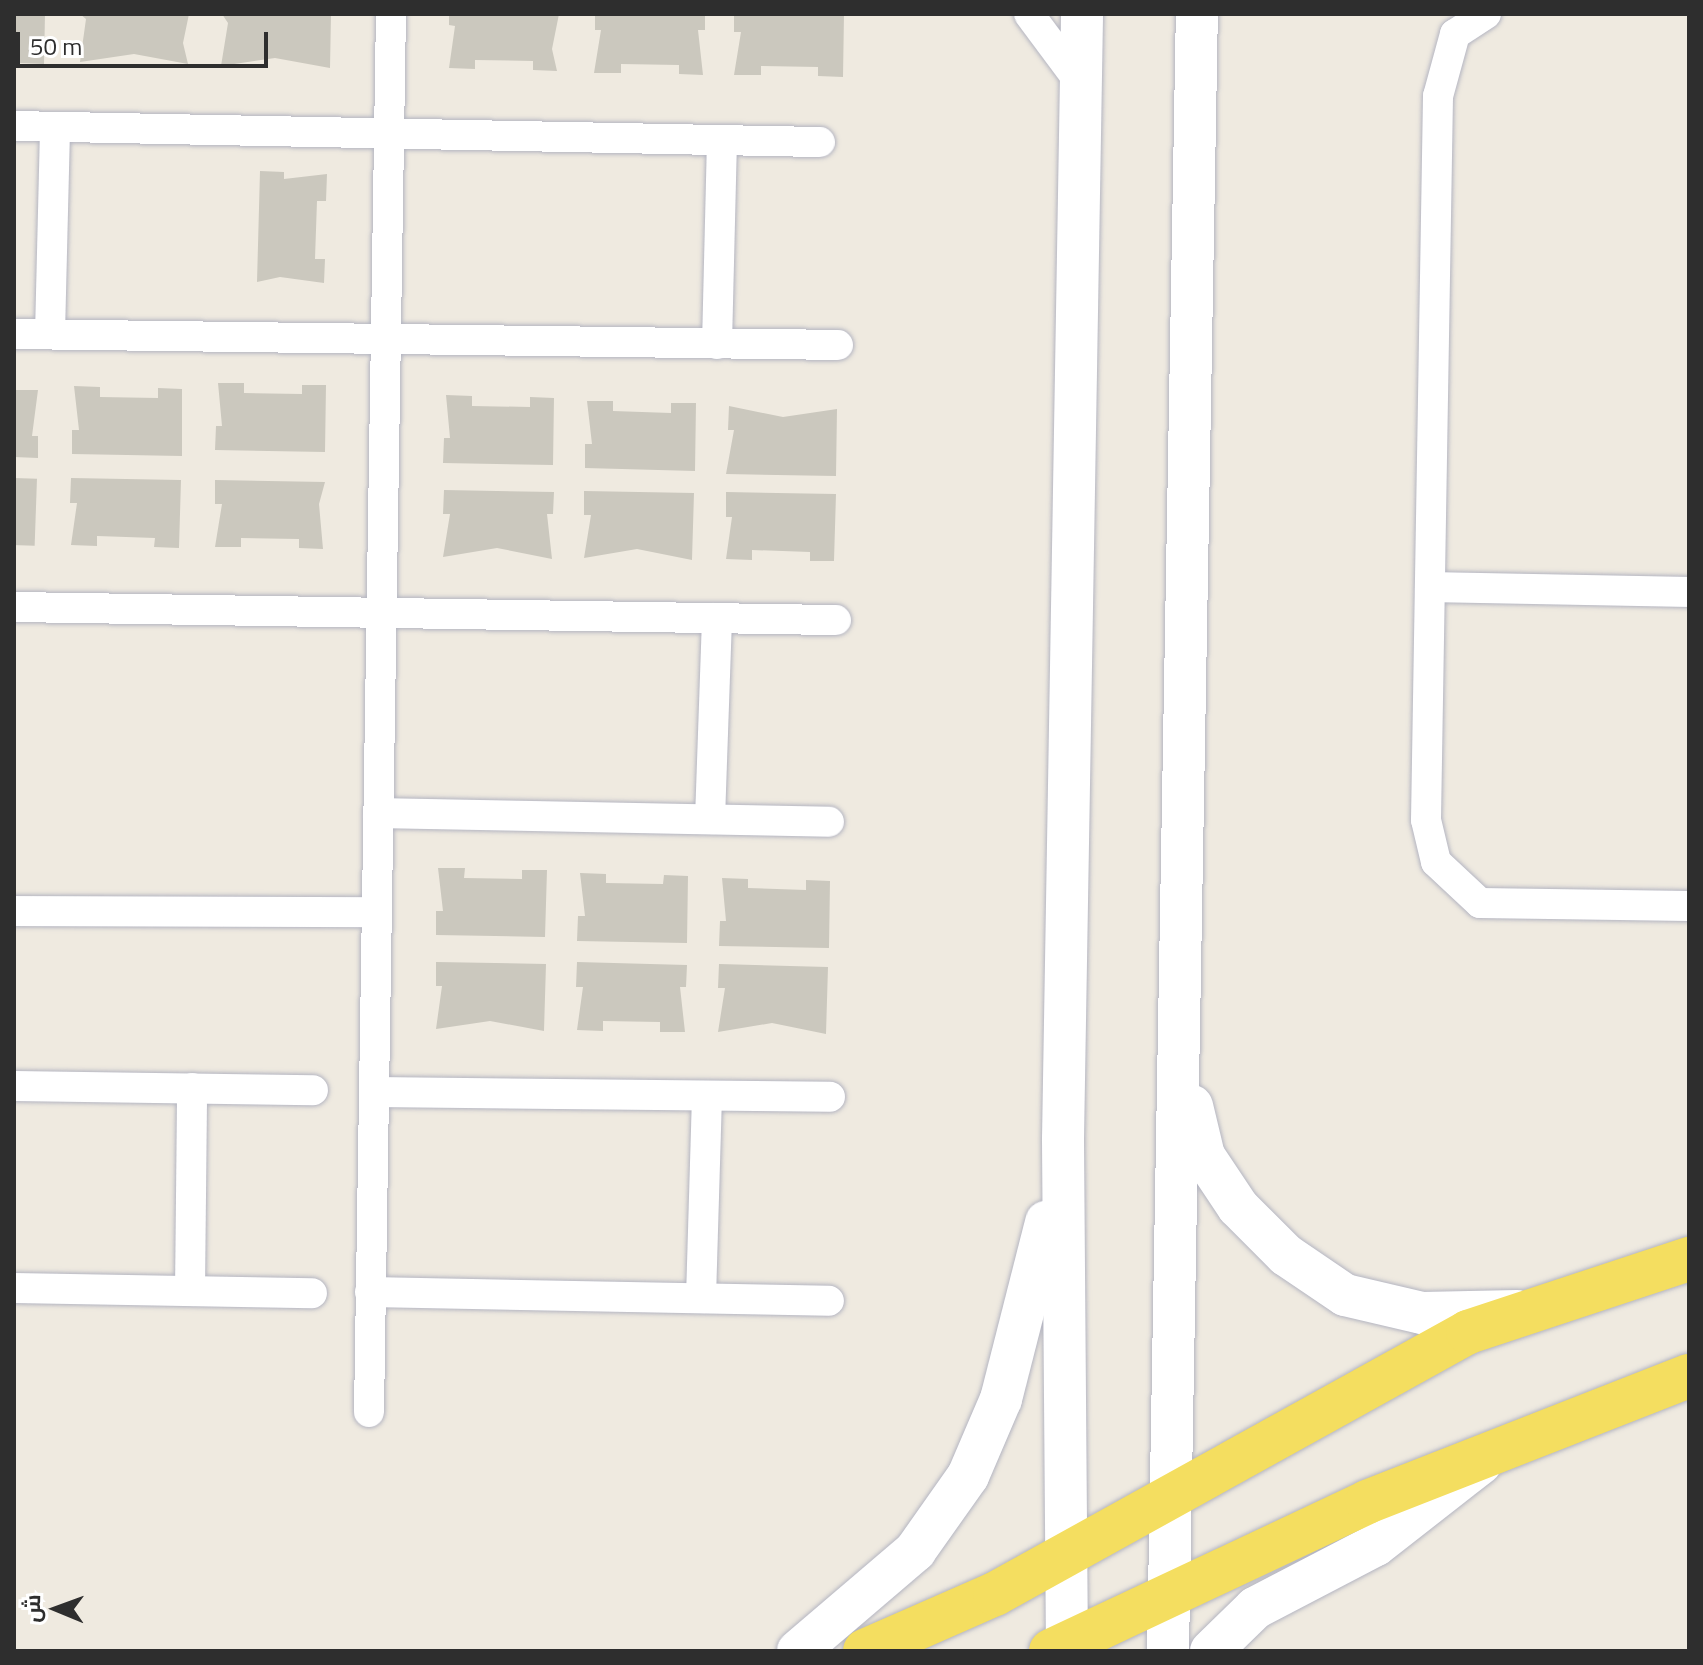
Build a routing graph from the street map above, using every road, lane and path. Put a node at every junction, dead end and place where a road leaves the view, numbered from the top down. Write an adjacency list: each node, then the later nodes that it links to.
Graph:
1 (391, 14): 9 (street)
2 (1029, 14): 6 (street)
3 (1082, 14): 6 (main road)
4 (1197, 14): 29 (main road)
5 (1486, 14): 17 (street)
6 (1081, 84): 36 (main road)
7 (14, 126): 8 (street)
8 (55, 127): 9 (street); 13 (street)
9 (389, 133): 10 (street); 14 (street)
10 (722, 140): 11 (street); 15 (street)
11 (820, 142)
12 (14, 334): 13 (street)
13 (50, 334): 14 (street)
14 (386, 339): 15 (street); 20 (street)
15 (717, 344): 16 (street)
16 (838, 345)
17 (1430, 587): 18 (street); 26 (street)
18 (1689, 592)
19 (14, 607): 20 (street)
20 (381, 613): 21 (street); 23 (street)
21 (717, 618): 22 (street); 24 (street)
22 (836, 620)
23 (378, 813): 24 (street); 28 (street)
24 (710, 819): 25 (street)
25 (829, 822)
26 (1689, 906)
27 (14, 911): 28 (street)
28 (376, 912): 33 (street)
29 (1179, 1049): 44 (main road); 48 (main road)
30 (14, 1086): 31 (street)
31 (192, 1088): 32 (street); 39 (street)
32 (313, 1090)
33 (374, 1092): 34 (street); 40 (street)
34 (707, 1096): 35 (street); 42 (street)
35 (830, 1097)
36 (1063, 1139): 49 (main road); 52 (main road)
37 (1689, 1259): 44 (main road)
38 (14, 1288): 39 (street)
39 (190, 1291): 41 (street)
40 (370, 1292): 42 (street); 46 (street)
41 (312, 1293)
42 (701, 1298): 43 (street)
43 (829, 1301)
44 (1530, 1310): 48 (main road)
45 (1689, 1376): 47 (main road)
46 (369, 1412)
47 (1505, 1444): 50 (main road); 55 (main road)
48 (1171, 1494): 49 (main road); 50 (main road)
49 (1064, 1555): 51 (main road); 53 (main road)
50 (1169, 1596): 51 (main road); 54 (main road)
51 (1061, 1649)
52 (798, 1651)
53 (865, 1651)
54 (1168, 1651)
55 (1211, 1651)

